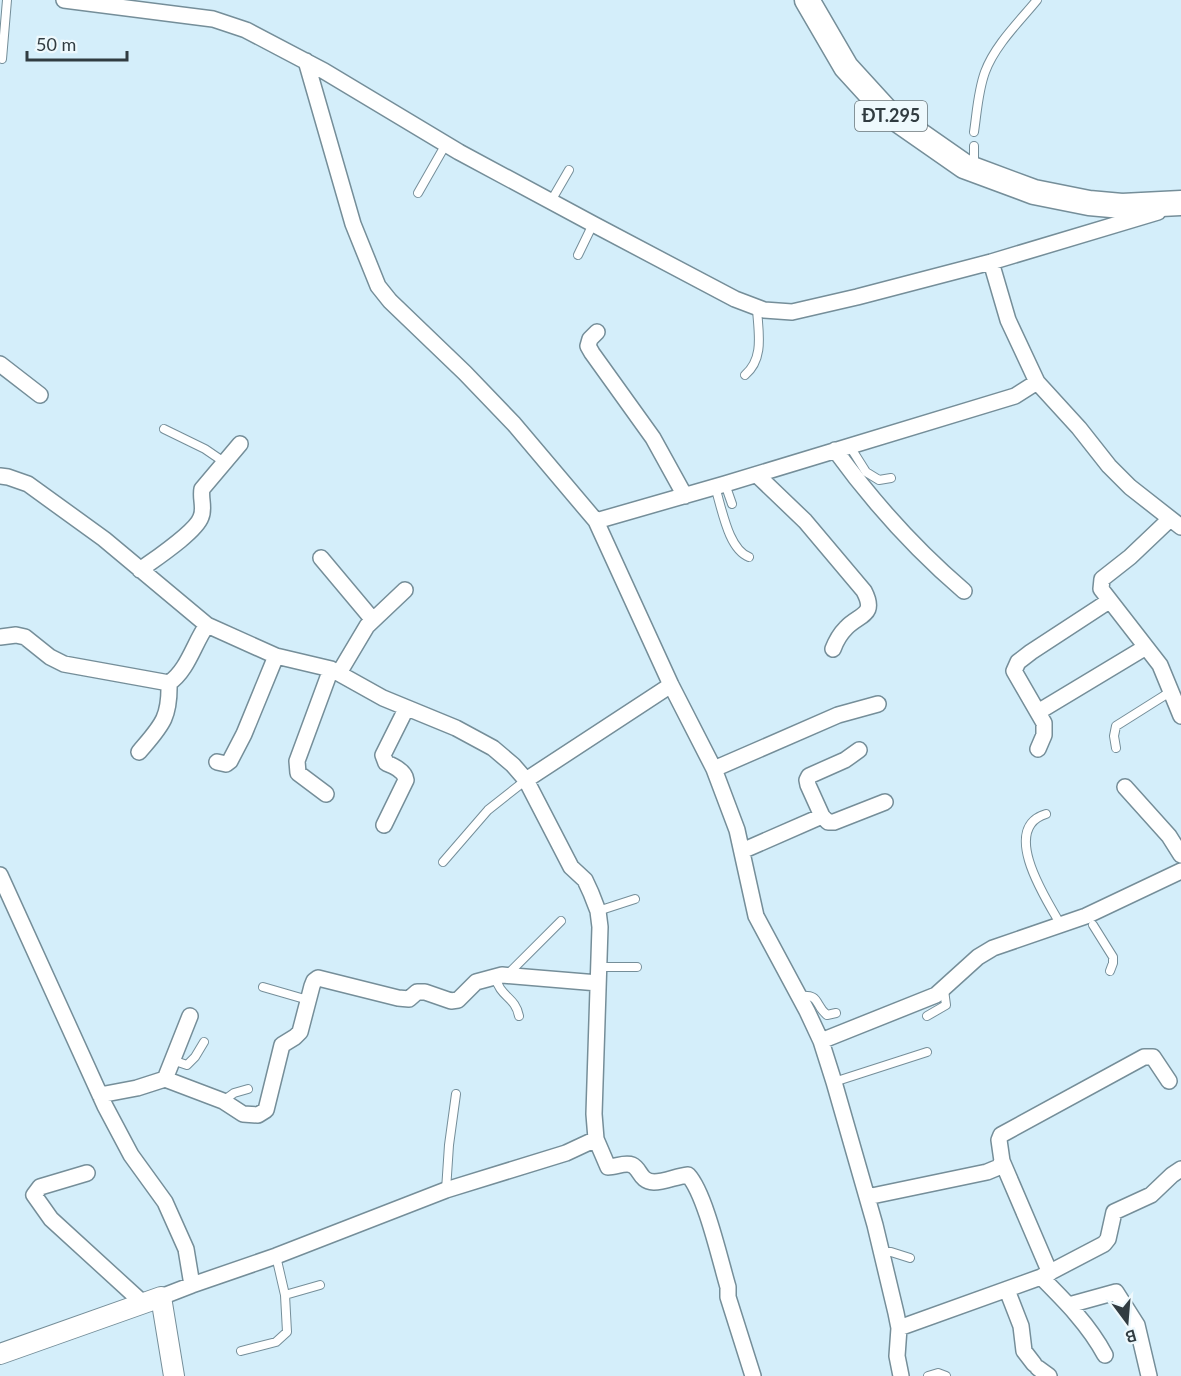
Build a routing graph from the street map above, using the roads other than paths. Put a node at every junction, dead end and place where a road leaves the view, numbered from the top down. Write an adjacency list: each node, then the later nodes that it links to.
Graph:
1 (7, 0): 6 (lane)
2 (64, 0): 5 (street)
3 (807, 0): 12 (main road, ĐT.295)
4 (1037, 0): 8 (lane)
5 (138, 4): 7 (street)
6 (2, 59)
7 (306, 61): 9 (street); 35 (street)
8 (974, 132)
9 (446, 144): 13 (lane); 14 (street)
10 (974, 146): 12 (lane)
11 (569, 170): 14 (lane)
12 (974, 171): 15 (main road, ĐT.295)
13 (418, 193)
14 (551, 201): 16 (street)
15 (1181, 204): 18 (street)
16 (593, 224): 17 (lane); 19 (street)
17 (578, 255)
18 (991, 262): 19 (street); 23 (street)
19 (757, 308): 22 (lane)
20 (597, 332): 33 (street)
21 (0, 366): 24 (street)
22 (745, 375)
23 (1036, 382): 27 (street); 36 (street)
24 (40, 395)
25 (165, 429): 28 (lane)
26 (240, 444): 28 (street)
27 (842, 447): 29 (street); 31 (lane); 41 (street)
28 (224, 462): 39 (street)
29 (757, 475): 32 (street); 47 (street)
30 (0, 476): 39 (street)
31 (891, 478)
32 (720, 486): 33 (street); 34 (lane); 37 (lane)
33 (686, 496): 35 (street)
34 (732, 504)
35 (596, 521): 51 (street)
36 (1176, 523): 42 (street)
37 (749, 557)
38 (321, 558): 43 (street)
39 (140, 570): 44 (street)
40 (405, 590): 43 (street)
41 (964, 591)
42 (1109, 601): 46 (street); 55 (street)
43 (373, 620): 49 (street)
44 (207, 625): 48 (street); 50 (street)
45 (0, 638): 50 (street)
46 (1146, 647): 52 (street); 55 (street)
47 (833, 649)
48 (276, 656): 49 (street); 61 (street)
49 (335, 671): 54 (street); 65 (street)
50 (169, 683): 60 (street)
51 (671, 684): 62 (street); 63 (street)
52 (1170, 692): 56 (street); 57 (lane)
53 (878, 704): 62 (street)
54 (406, 709): 63 (street); 69 (street)
55 (1038, 712): 58 (street)
56 (1181, 716)
57 (1116, 748)
58 (1038, 749)
59 (859, 750): 68 (street)
60 (139, 752)
61 (217, 762)
62 (714, 769): 70 (street)
63 (526, 780): 72 (lane); 76 (street)
64 (1125, 787): 71 (street)
65 (326, 794)
66 (885, 802): 68 (street)
67 (1046, 814): 79 (lane)
68 (822, 816): 70 (street)
69 (384, 825)
70 (742, 851): 86 (street)
71 (1181, 855)
72 (443, 862)
73 (1181, 871): 77 (street)
74 (0, 874): 101 (street)
75 (635, 899): 76 (lane)
76 (598, 911): 82 (street)
77 (1090, 920): 79 (street); 81 (lane)
78 (561, 921): 83 (lane)
79 (1061, 925): 85 (street)
80 (637, 967): 82 (lane)
81 (1110, 971)
82 (599, 975): 83 (street); 103 (street)
83 (501, 976): 87 (street); 90 (lane)
84 (263, 987): 87 (lane)
85 (944, 990): 91 (lane); 92 (street)
86 (800, 996): 88 (lane); 92 (street)
87 (308, 1000): 102 (street)
88 (836, 1013)
89 (190, 1016): 95 (street)
90 (519, 1016)
91 (927, 1016)
92 (821, 1041): 97 (street)
93 (204, 1042): 95 (lane)
94 (927, 1052): 97 (lane)
95 (172, 1060): 96 (street)
96 (165, 1079): 101 (street); 102 (street)
97 (834, 1082): 108 (street)
98 (1169, 1082): 104 (street)
99 (248, 1089): 102 (lane)
100 (456, 1094): 107 (lane)
101 (100, 1095): 113 (street)
102 (223, 1101)
103 (596, 1139): 107 (street); 125 (street)
104 (1002, 1161): 108 (street); 112 (street)
105 (1181, 1169): 112 (street)
106 (87, 1173): 117 (street)
107 (446, 1190): 110 (street)
108 (867, 1197): 109 (street)
109 (882, 1252): 111 (lane); 119 (street)
110 (276, 1256): 113 (street); 116 (lane)
111 (910, 1258)
112 (1045, 1275): 115 (street); 118 (street)
113 (192, 1285): 117 (street)
114 (320, 1285): 116 (lane)
115 (1007, 1290): 119 (street); 123 (street)
116 (285, 1295): 120 (lane)
117 (153, 1301): 121 (street); 124 (street)
118 (1069, 1305): 122 (street); 129 (street)
119 (899, 1328): 126 (street)
120 (241, 1351)
121 (0, 1354)
122 (1105, 1355)
123 (1040, 1370)
124 (174, 1376)
125 (753, 1376)
126 (901, 1376)
127 (928, 1376): 128 (lane)
128 (946, 1376)
129 (1149, 1376)

